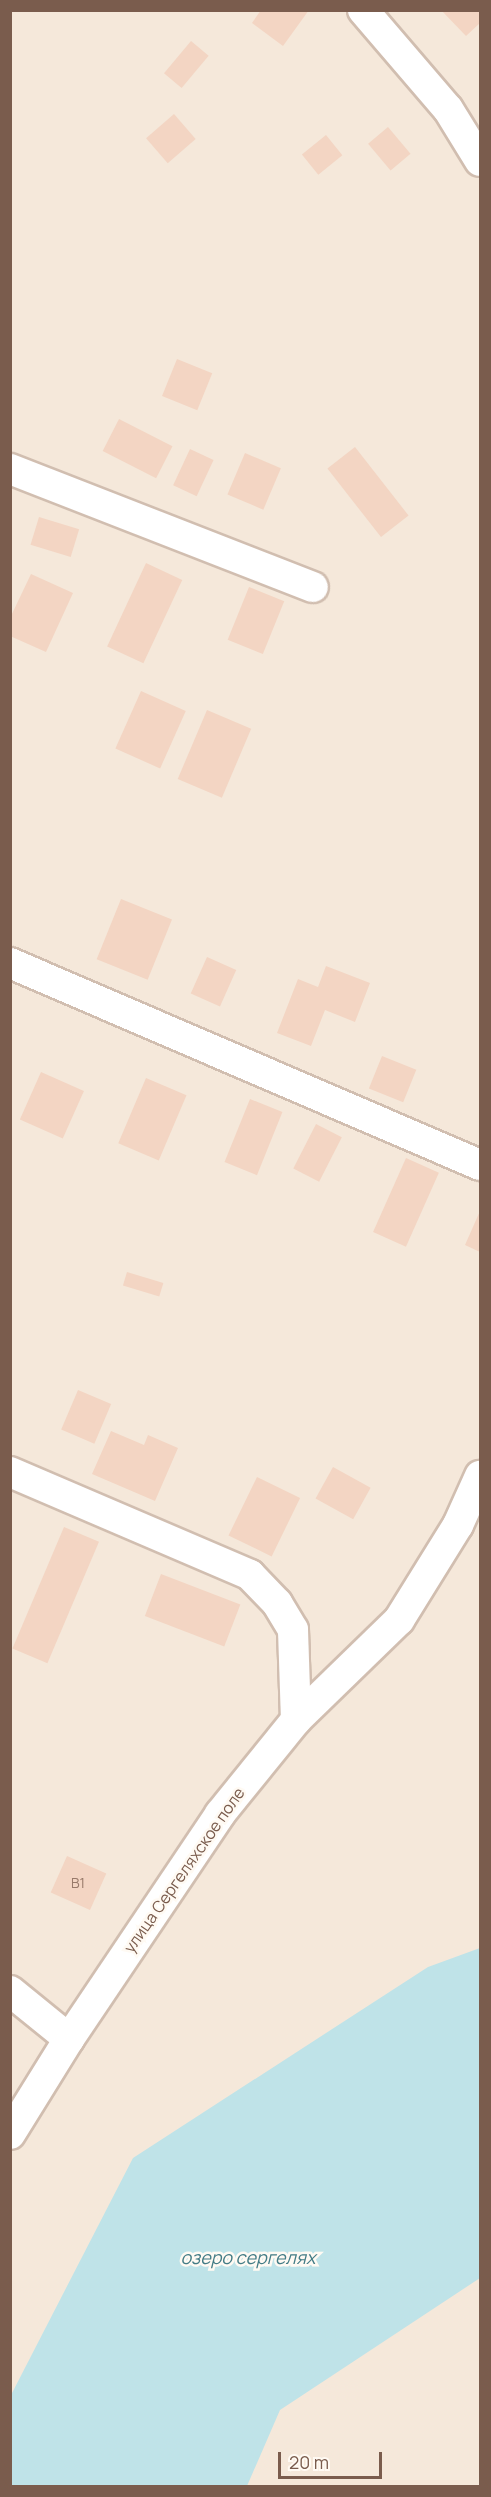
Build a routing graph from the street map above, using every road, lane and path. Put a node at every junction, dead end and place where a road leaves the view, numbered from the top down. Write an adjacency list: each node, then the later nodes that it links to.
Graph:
1 (363, 10): 2 (street)
2 (480, 160)
3 (10, 469): 4 (street)
4 (313, 588)
5 (10, 963): 6 (street)
6 (480, 1165)
7 (10, 1472): 9 (street)
8 (480, 1476): 9 (street, улица Сергеляхское поле)
9 (296, 1720): 11 (street, улица Сергеляхское поле)
10 (10, 1991): 11 (street)
11 (69, 2038): 12 (street, улица Сергеляхское поле)
12 (10, 2134)

